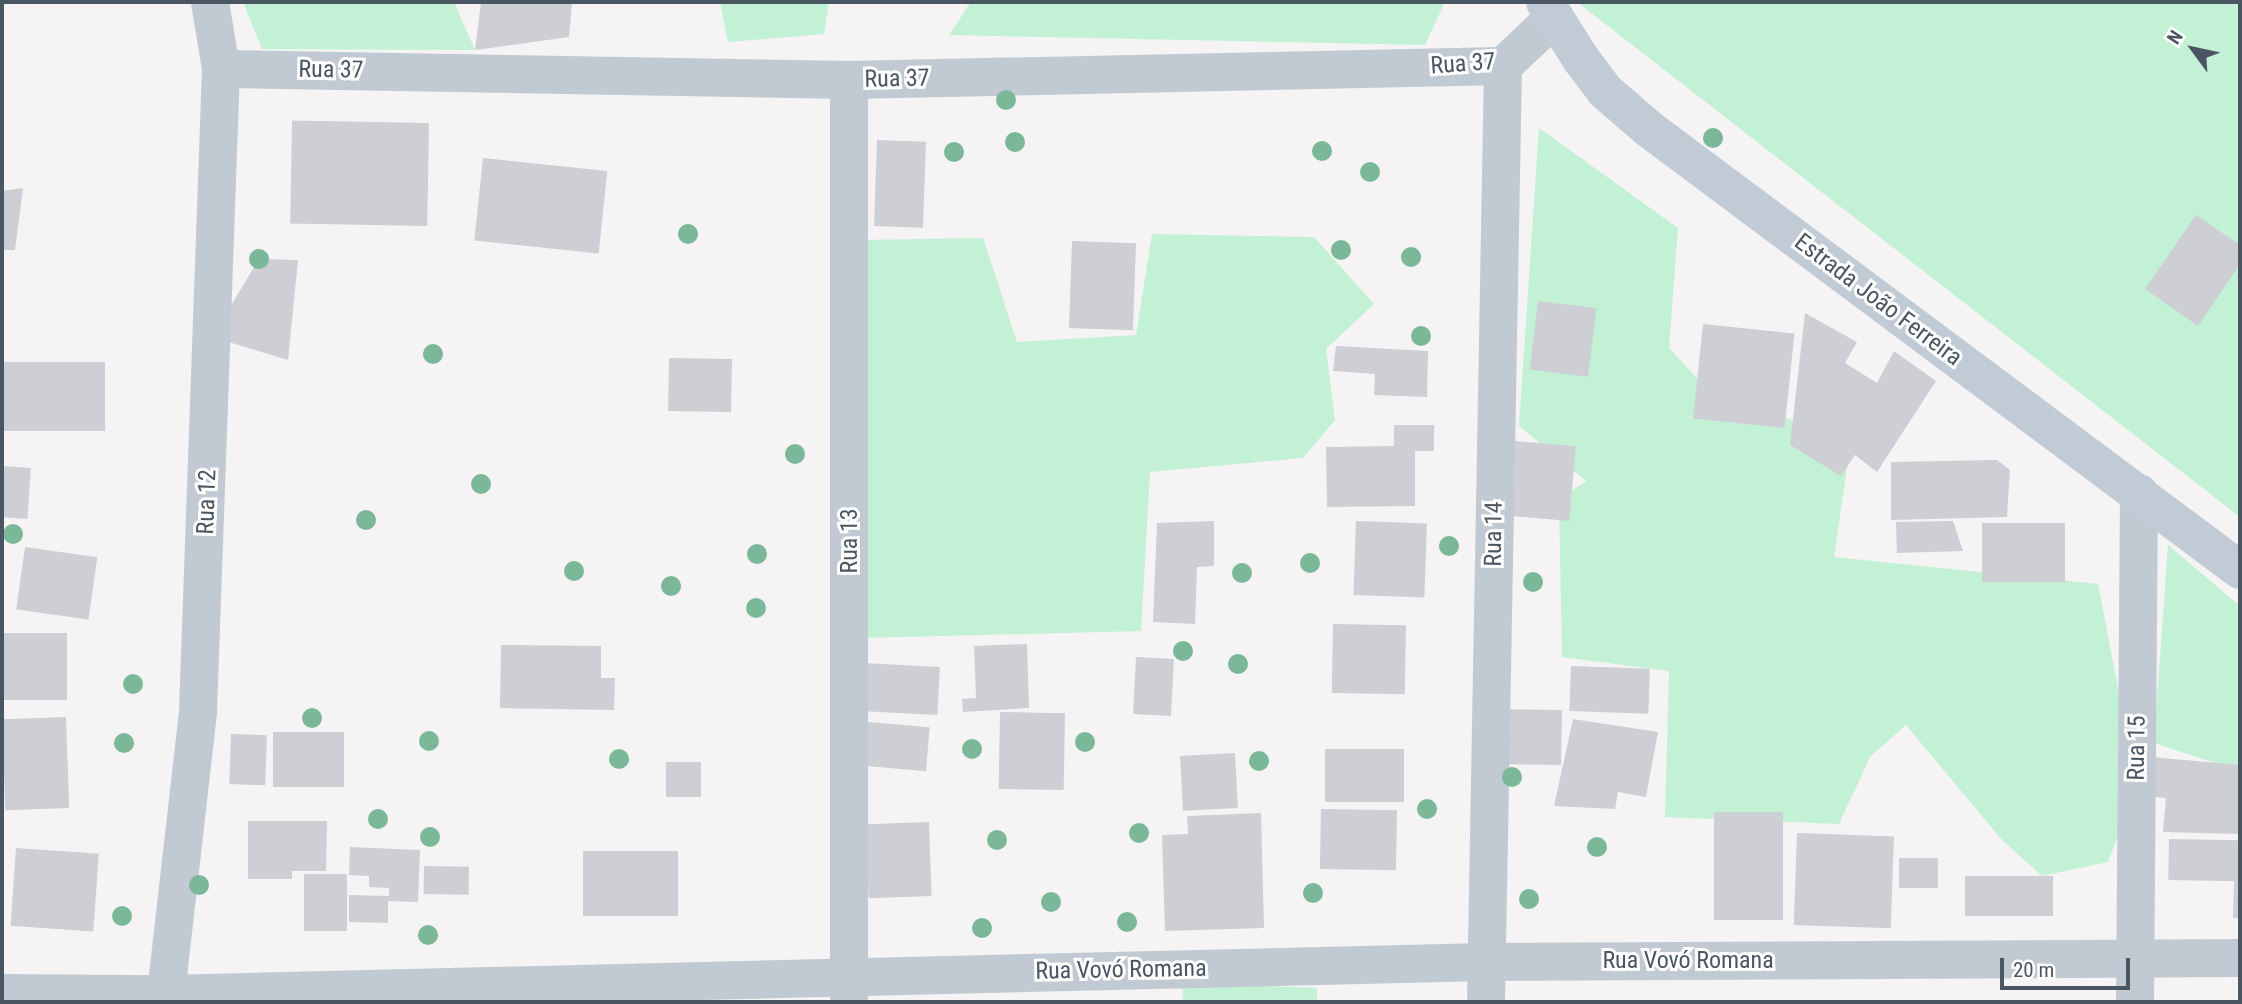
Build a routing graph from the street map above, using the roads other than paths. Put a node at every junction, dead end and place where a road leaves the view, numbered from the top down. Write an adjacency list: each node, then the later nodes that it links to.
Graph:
1 (210, 2): 4 (street, Rua 12)
2 (1550, 10): 3 (street, Rua 37); 6 (street, Estrada João Ferreira)
3 (1503, 66): 5 (street, Rua 37); 10 (street, Rua 14)
4 (221, 69): 5 (street, Rua 37); 13 (street, Rua 12)
5 (849, 80): 11 (street, Rua 13)
6 (2139, 493): 7 (street, Estrada João Ferreira); 9 (street, Rua 15)
7 (2240, 570)
8 (2240, 958): 9 (street, Rua Vovó Romana)
9 (2134, 960): 10 (street, Rua Vovó Romana); 15 (street, Rua 15)
10 (1485, 962): 11 (street, Rua Vovó Romana); 14 (street, Rua 14)
11 (850, 989): 13 (street, Rua Vovó Romana)
12 (2, 993): 13 (street, Rua Vovó Romana)
13 (165, 998)
14 (1486, 1002)
15 (2135, 1002)

